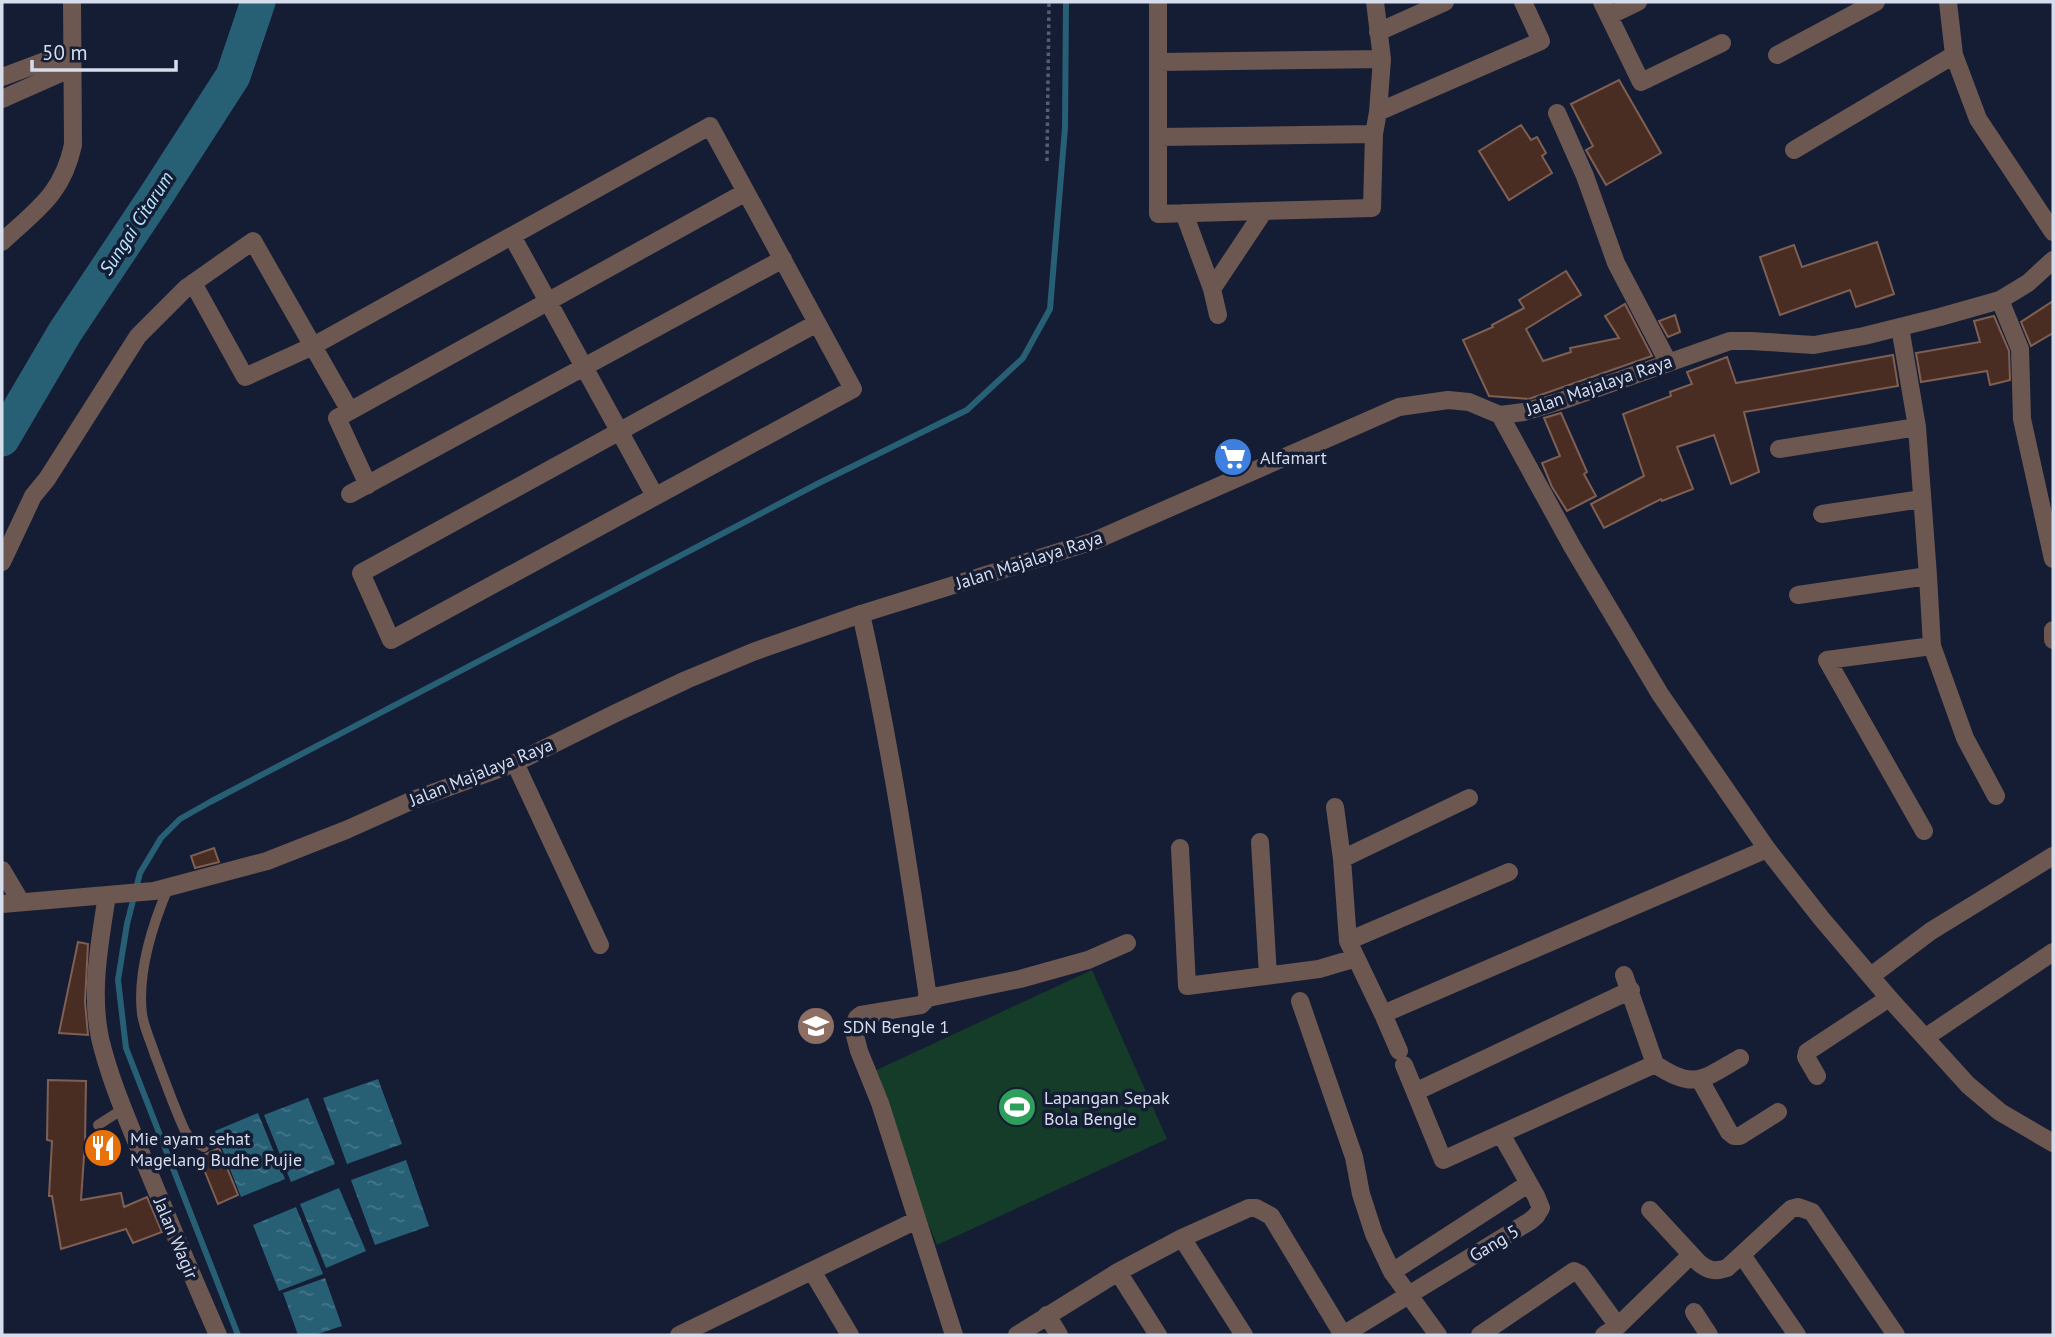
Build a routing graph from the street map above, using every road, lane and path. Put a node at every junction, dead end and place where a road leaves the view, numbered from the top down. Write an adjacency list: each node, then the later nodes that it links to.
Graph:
1 (72, 2): 16 (street)
2 (1049, 2): 25 (path)
3 (1158, 2): 17 (street)
4 (1375, 2): 11 (street)
5 (1446, 2): 11 (street)
6 (1523, 2): 20 (street)
7 (1637, 2): 10 (street)
8 (1877, 2): 13 (street)
9 (1948, 2): 14 (street)
10 (1606, 9): 12 (street)
11 (1378, 32): 15 (street)
12 (1722, 43)
13 (1777, 55)
14 (1954, 55): 24 (street); 29 (street)
15 (1381, 58): 17 (street); 20 (street)
16 (72, 60): 18 (street); 19 (street); 31 (street)
17 (1158, 62): 23 (street)
18 (2, 77)
19 (2, 99)
20 (1378, 112): 22 (street)
21 (1557, 113): 42 (street)
22 (1374, 134): 23 (street); 27 (street)
23 (1158, 137): 28 (street)
24 (1794, 150)
25 (1047, 161)
26 (746, 192): 30 (street); 32 (street); 37 (street)
27 (1264, 211): 28 (street); 35 (street)
28 (1184, 213): 35 (street)
29 (2053, 232)
30 (512, 236): 37 (street); 41 (street)
31 (2, 242)
32 (783, 259): 39 (street); 43 (street)
33 (2053, 260): 36 (street, Jalan Majalaya Raya)
34 (193, 283): 41 (street); 41 (street); 55 (street)
35 (1212, 289): 38 (street)
36 (2000, 300): 40 (street, Jalan Majalaya Raya); 54 (street)
37 (548, 301): 43 (street); 44 (street)
38 (1218, 315)
39 (817, 323): 47 (street); 51 (street)
40 (1900, 327): 42 (street, Jalan Majalaya Raya); 46 (street)
41 (313, 346): 44 (street)
42 (1668, 362): 45 (street, Jalan Majalaya Raya)
43 (584, 367): 47 (street); 49 (street)
44 (350, 411): 49 (street)
45 (1500, 415): 58 (street, Jalan Majalaya Raya); 69 (street)
46 (1917, 427): 48 (street); 52 (street)
47 (620, 432): 51 (street); 51 (street)
48 (1779, 449)
49 (368, 485): 50 (street)
50 (350, 494)
51 (655, 496)
52 (1922, 499): 53 (street); 56 (street)
53 (1822, 514)
54 (2053, 559)
55 (2, 562)
56 (1928, 576): 57 (street); 61 (street)
57 (1798, 595)
58 (861, 614): 62 (street, Jalan Majalaya Raya); 85 (street)
59 (2053, 630): 60 (street)
60 (2053, 640)
61 (1931, 646): 63 (street); 66 (street)
62 (515, 763): 74 (street, Jalan Majalaya Raya); 80 (street)
63 (1996, 796)
64 (1469, 798): 71 (street)
65 (1335, 807): 71 (street)
66 (1924, 831)
67 (1259, 842): 83 (street)
68 (1180, 848): 83 (street)
69 (1766, 849): 84 (street); 88 (street)
70 (2053, 856): 84 (street)
71 (1342, 859): 78 (street)
72 (2, 870): 76 (street)
73 (1509, 872): 78 (street)
74 (161, 889): 75 (street, Jalan Majalaya Raya); 100 (lane)
75 (113, 894): 76 (street, Jalan Majalaya Raya); 95 (street, Jalan Wagir)
76 (21, 902): 77 (street, Jalan Majalaya Raya)
77 (2, 904)
78 (1348, 941): 82 (street)
79 (1127, 943): 85 (street)
80 (600, 945)
81 (2053, 952): 89 (street)
82 (1356, 958): 83 (street); 88 (street)
83 (1268, 975)
84 (1871, 976): 86 (street)
85 (928, 998): 103 (street)
86 (1889, 998): 89 (street); 92 (street)
87 (1300, 1001): 109 (street)
88 (1382, 1014): 94 (street)
89 (1926, 1037): 99 (street)
90 (1741, 1058): 93 (street)
91 (1655, 1064): 93 (street); 94 (street); 98 (street)
92 (1818, 1076)
93 (1700, 1080): 96 (street)
94 (1415, 1092): 98 (street)
95 (123, 1109): 97 (lane); 114 (street, Jalan Wagir)
96 (1778, 1112)
97 (98, 1125)
98 (1501, 1134): 101 (street, Gang 5)
99 (2053, 1142)
100 (204, 1147)
101 (1528, 1184): 109 (street); 110 (street, Gang 5)
102 (1650, 1210): 105 (street)
103 (917, 1220): 107 (street); 117 (street)
104 (1182, 1238): 108 (street); 121 (street); 122 (street)
105 (1691, 1255): 106 (street); 113 (street)
106 (1742, 1255): 126 (street); 127 (street)
107 (812, 1270): 115 (street); 116 (street)
108 (1118, 1272): 112 (street); 120 (street)
109 (1392, 1272): 110 (street)
110 (1408, 1294): 122 (street); 123 (street)
111 (1694, 1312): 125 (street)
112 (1047, 1315): 118 (street); 119 (street)
113 (1611, 1330): 124 (street)
114 (218, 1335)
115 (679, 1335)
116 (850, 1335)
117 (954, 1335)
118 (1017, 1335)
119 (1059, 1335)
120 (1158, 1335)
121 (1244, 1335)
122 (1343, 1335)
123 (1438, 1335)
124 (1480, 1335)
125 (1709, 1335)
126 (1797, 1335)
127 (1896, 1335)

